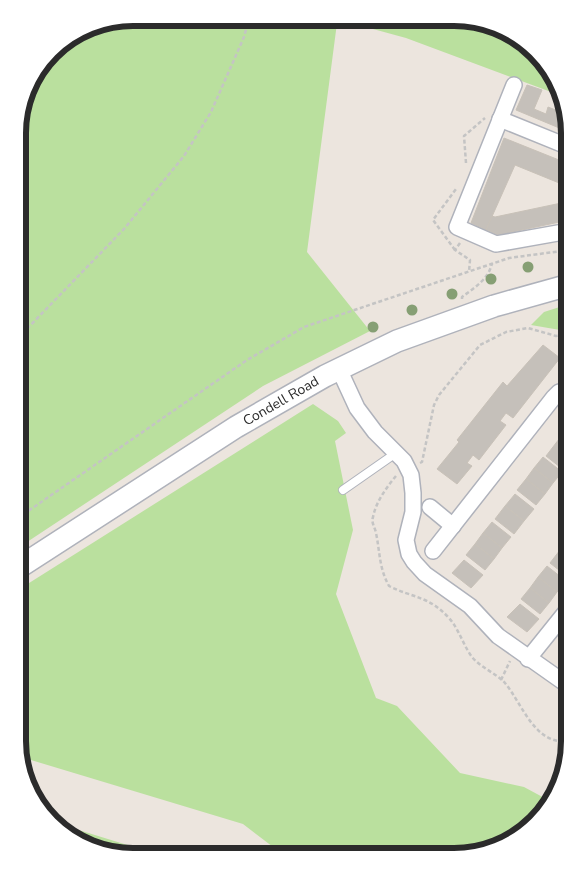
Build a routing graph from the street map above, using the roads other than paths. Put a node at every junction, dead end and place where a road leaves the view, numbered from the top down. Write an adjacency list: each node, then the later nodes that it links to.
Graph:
1 (514, 84): 2 (street)
2 (500, 119): 3 (street); 4 (street)
3 (561, 143)
4 (561, 233)
5 (561, 287): 6 (main road, Condell Road)
6 (339, 369): 8 (street); 13 (main road, Condell Road)
7 (561, 392): 11 (street)
8 (396, 453): 9 (lane); 15 (street)
9 (343, 490)
10 (430, 507): 11 (street)
11 (453, 526): 12 (street)
12 (433, 551)
13 (26, 563)
14 (561, 618): 15 (street)
15 (528, 659): 16 (street)
16 (561, 681)

